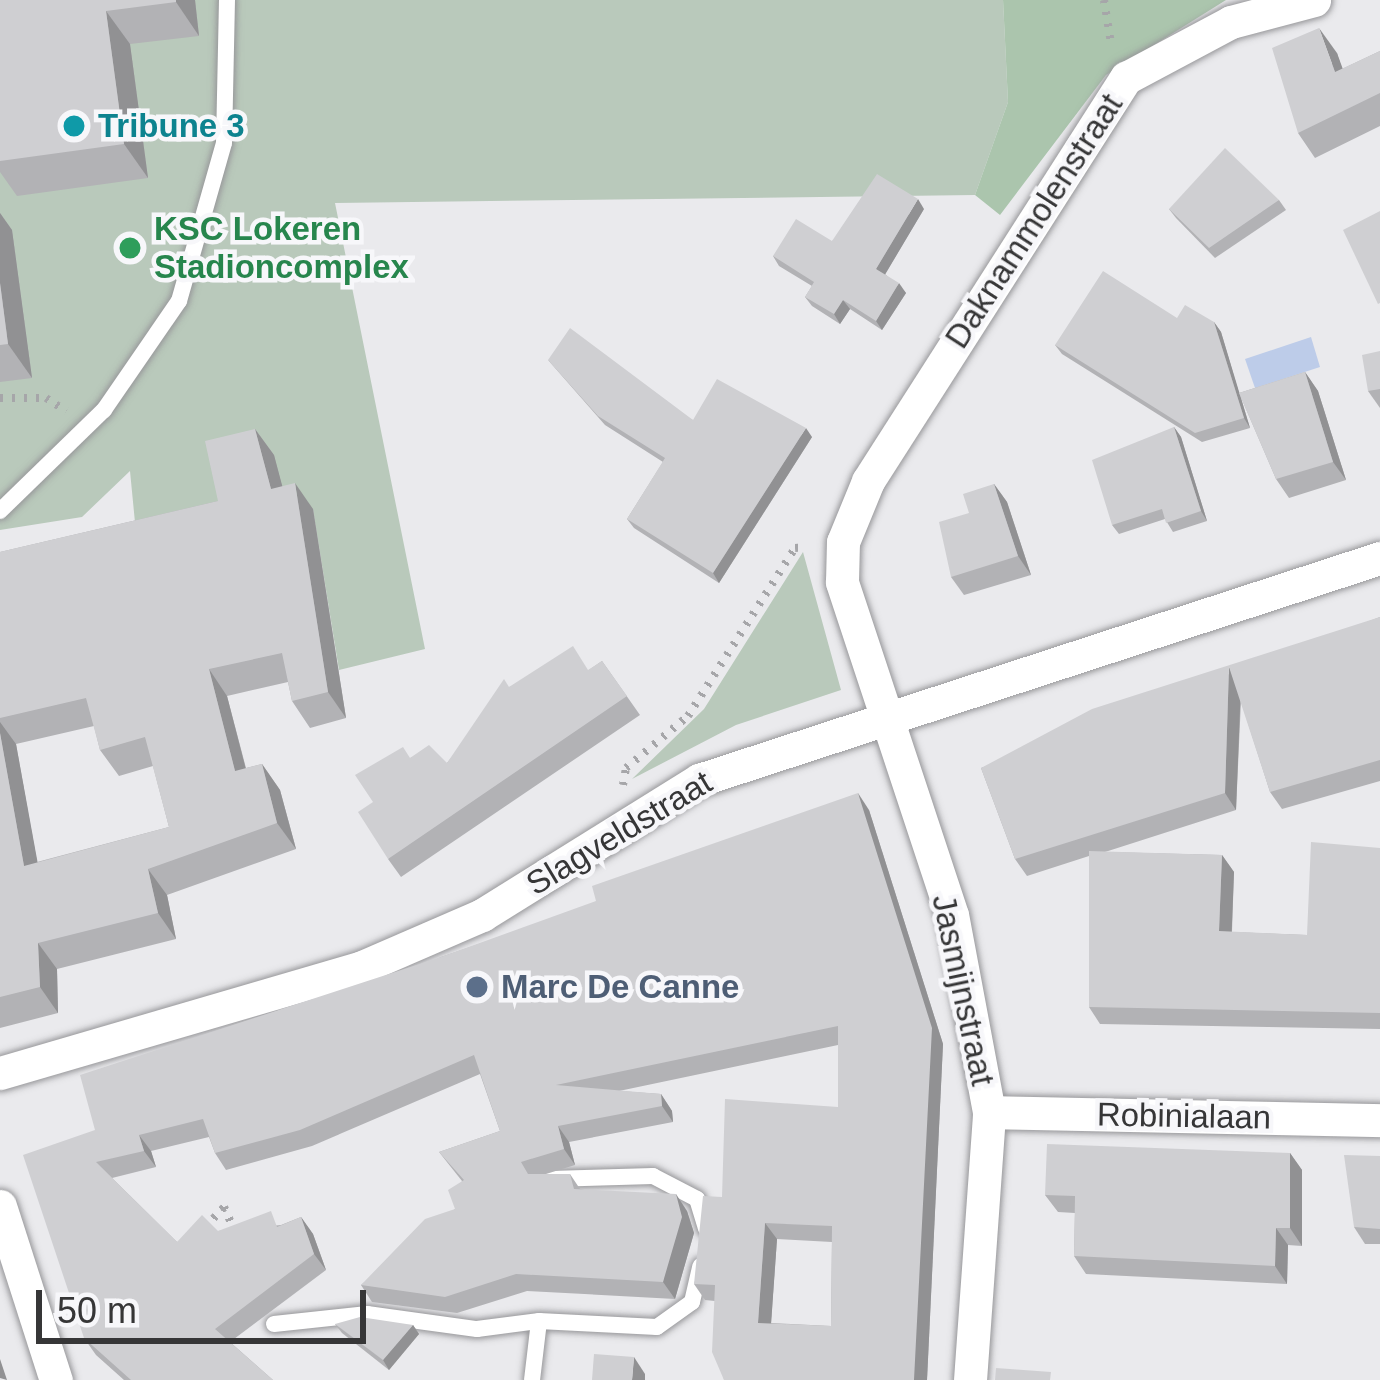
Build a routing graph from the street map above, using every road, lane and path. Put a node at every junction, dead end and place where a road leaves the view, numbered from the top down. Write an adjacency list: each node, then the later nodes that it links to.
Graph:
1 (227, 0): 4 (lane)
2 (1314, 0): 6 (street, Daknammolenstraat)
3 (0, 398): 4 (path)
4 (89, 427): 5 (lane)
5 (0, 511)
6 (843, 542): 8 (street, Jasmijnstraat); 9 (path)
7 (1380, 557): 8 (street, Slagveldstraat)
8 (883, 714): 9 (street, Slagveldstraat); 11 (street, Jasmijnstraat)
9 (617, 832): 10 (street, Slagveldstraat)
10 (0, 1073)
11 (988, 1112): 12 (street, Robinialaan); 21 (street, Jasmijnstraat)
12 (1380, 1120)
13 (545, 1179): 17 (lane)
14 (0, 1206): 19 (street)
15 (192, 1240): 16 (path)
16 (241, 1246)
17 (539, 1321): 18 (lane); 20 (lane)
18 (274, 1324)
19 (56, 1380)
20 (532, 1380)
21 (970, 1380)

